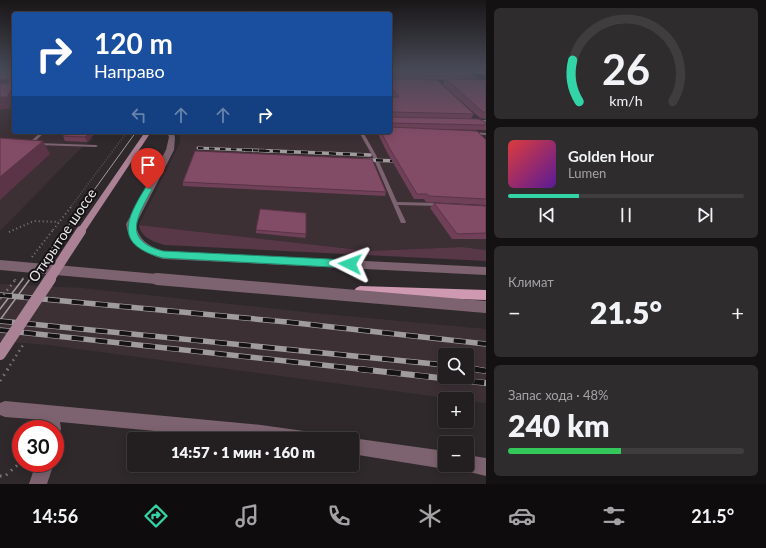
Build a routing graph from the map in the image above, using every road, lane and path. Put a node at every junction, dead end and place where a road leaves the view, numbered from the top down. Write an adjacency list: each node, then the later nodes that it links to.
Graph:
1 (473, 116): 3 (lane)
2 (470, 120): 3 (lane)
3 (478, 121): 4 (lane); 5 (lane)
4 (486, 121)
5 (482, 125)
6 (464, 133): 12 (lane)
7 (41, 134): 14 (lane)
8 (126, 134): 18 (path)
9 (147, 134): 26 (main road, Открытое шоссе, bridge)
10 (171, 134): 23 (street)
11 (362, 134): 16 (lane)
12 (486, 134)
13 (23, 143): 14 (lane)
14 (31, 144): 15 (lane)
15 (96, 146)
16 (395, 203): 17 (lane); 19 (lane)
17 (448, 206)
18 (59, 222): 20 (path); 21 (path)
19 (403, 222)
20 (53, 230)
21 (8, 232)
22 (0, 264): 24 (main road); 25 (street, bridge)
23 (486, 272)
24 (486, 295)
25 (486, 307)
26 (0, 354)
27 (5, 409): 28 (street)
28 (45, 420)
29 (64, 423): 30 (street)
30 (242, 432)
31 (359, 447): 32 (street)
32 (438, 459)
33 (474, 465): 34 (street)
34 (486, 467)
35 (12, 470): 37 (path)
36 (42, 472): 38 (street)
37 (0, 476)
38 (38, 484)

